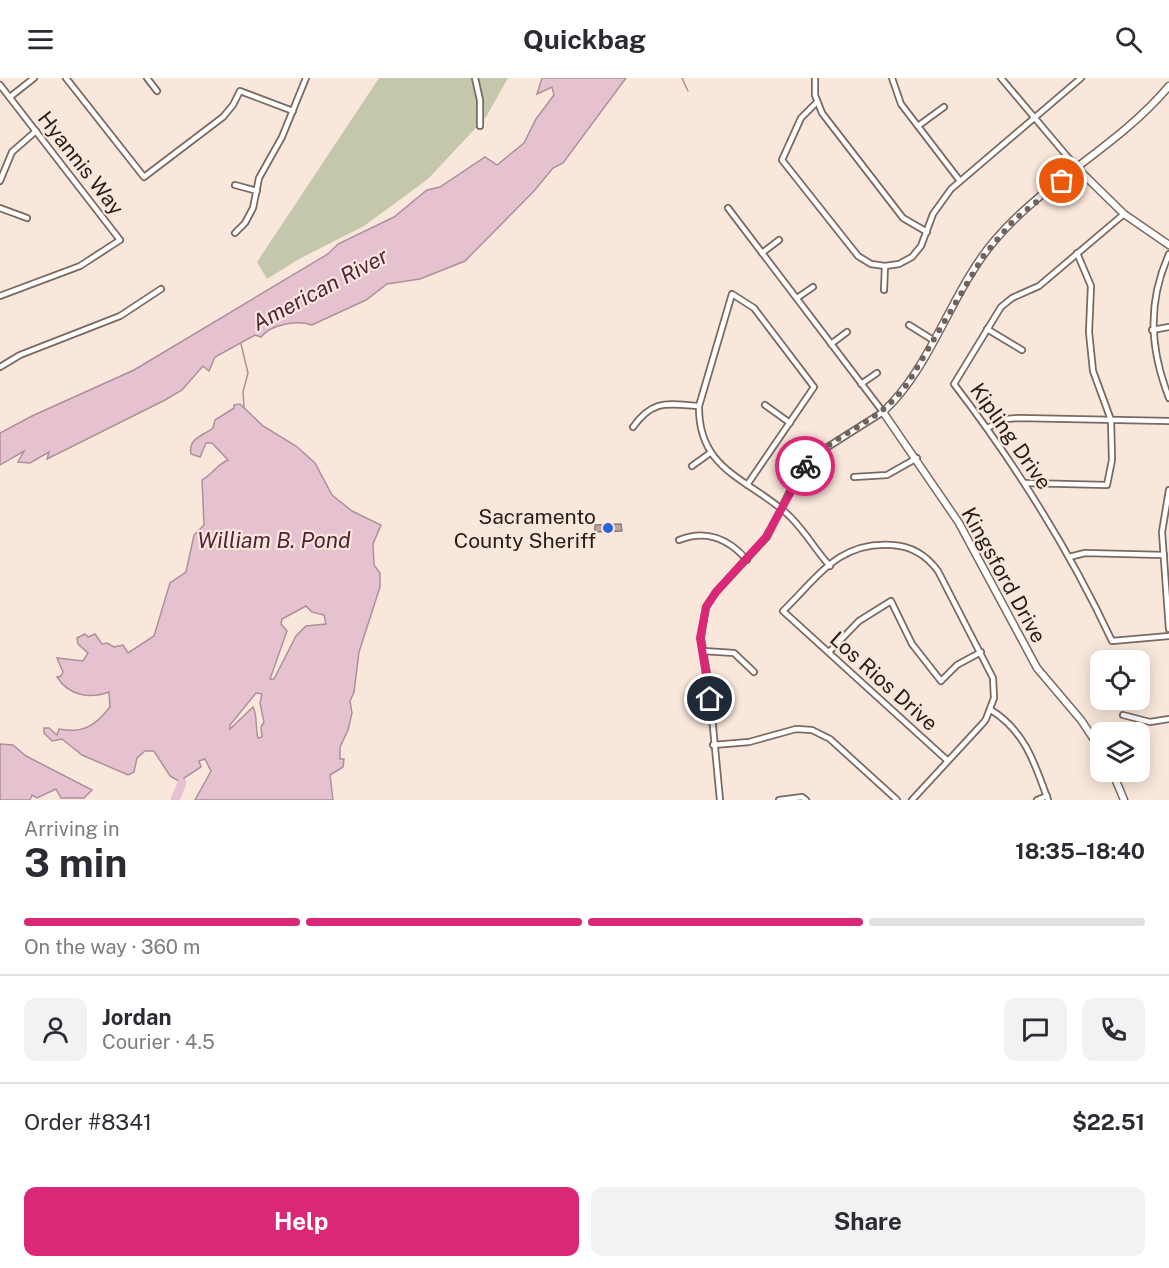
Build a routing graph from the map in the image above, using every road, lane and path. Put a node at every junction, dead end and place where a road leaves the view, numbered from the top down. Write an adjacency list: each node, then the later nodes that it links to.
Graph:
1 (34, 78): 13 (street)
2 (66, 78): 16 (street)
3 (147, 78): 12 (street)
4 (306, 78): 16 (street)
5 (475, 78): 18 (street)
6 (815, 78): 14 (street)
7 (892, 78): 19 (street)
8 (1001, 78): 17 (street)
9 (1082, 78): 17 (street)
10 (0, 85): 13 (street, Hyannis Way)
11 (1169, 86): 21 (street)
12 (157, 91)
13 (10, 97): 20 (street, Hyannis Way)
14 (817, 102): 31 (street); 37 (street)
15 (944, 107): 19 (street)
16 (293, 111): 25 (street)
17 (1035, 117): 21 (street); 23 (street)
18 (480, 126)
19 (918, 126): 23 (street)
20 (36, 131): 22 (street); 41 (street, Hyannis Way)
21 (1077, 168): 28 (street); 48 (street)
22 (0, 181)
23 (960, 181): 31 (street)
24 (235, 185): 25 (street)
25 (257, 191): 30 (street)
26 (0, 208): 29 (street)
27 (728, 208): 34 (street)
28 (1124, 214): 33 (street); 35 (street, Kipling Drive)
29 (27, 218)
30 (235, 232)
31 (927, 232): 37 (street)
32 (778, 240): 34 (street)
33 (1169, 245)
34 (762, 253): 42 (street)
35 (1077, 253): 45 (street, Kipling Drive); 58 (street)
36 (1169, 254): 46 (street)
37 (885, 266): 40 (street)
38 (813, 286): 42 (street)
39 (161, 289): 51 (street)
40 (884, 290)
41 (0, 296)
42 (797, 298): 49 (street)
43 (909, 325): 48 (street)
44 (1169, 327): 46 (street)
45 (987, 329): 50 (street); 62 (street, Kipling Drive)
46 (1152, 330): 54 (street)
47 (847, 332): 49 (street)
48 (933, 340): 57 (street)
49 (831, 344): 53 (street)
50 (1022, 350)
51 (0, 367)
52 (877, 373): 53 (street)
53 (861, 384): 57 (street)
54 (1169, 398)
55 (765, 405): 60 (street)
56 (699, 406): 60 (street); 61 (street); 63 (street)
57 (882, 412): 64 (street, Kingsford Drive); 70 (street)
58 (1111, 420): 59 (street); 62 (street); 67 (street)
59 (1169, 421)
60 (789, 423): 68 (street)
61 (633, 427)
62 (987, 428): 67 (street, Kipling Drive)
63 (710, 453): 65 (street); 68 (street)
64 (917, 458): 66 (street); 85 (street, Kingsford Drive)
65 (692, 466)
66 (854, 477)
67 (1025, 483): 73 (street, Kipling Drive)
68 (747, 485): 70 (street)
69 (1169, 490): 72 (street)
70 (782, 509): 74 (street); 75 (street)
71 (679, 540): 74 (street)
72 (1164, 555): 73 (street); 76 (street)
73 (1070, 557): 77 (street, Kipling Drive)
74 (747, 560): 78 (street)
75 (830, 566): 79 (street, Los Rios Drive); 80 (street)
76 (1169, 629)
77 (1169, 636)
78 (703, 651): 81 (street); 86 (street)
79 (829, 652): 80 (street); 87 (street, Los Rios Drive)
80 (981, 652): 82 (street)
81 (754, 672)
82 (991, 710): 87 (street); 89 (street)
83 (1123, 715): 84 (street)
84 (1169, 718)
85 (1090, 734)
86 (713, 745): 90 (street); 93 (street)
87 (948, 761): 94 (street)
88 (1117, 782): 96 (street)
89 (1048, 798): 95 (street)
90 (720, 800)
91 (779, 800): 92 (street)
92 (806, 800)
93 (897, 800)
94 (912, 800)
95 (1037, 800)
96 (1124, 800)

